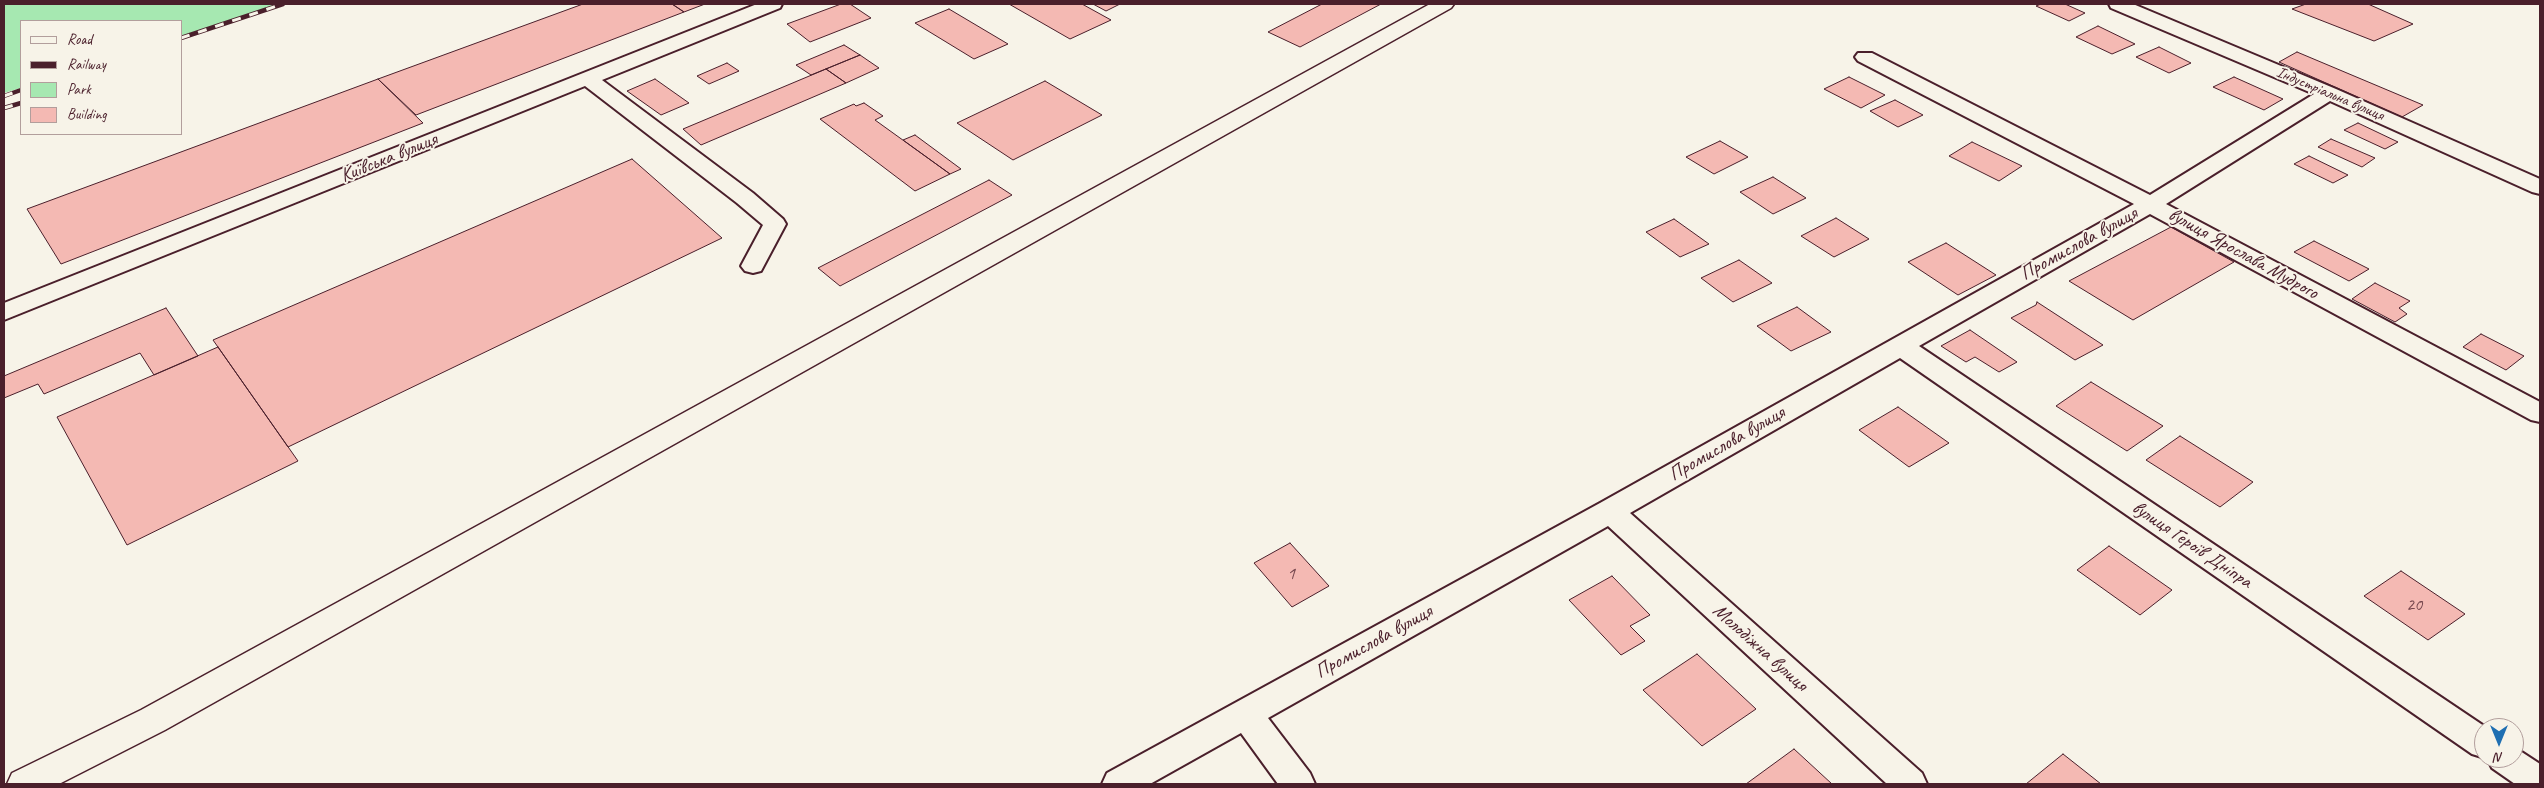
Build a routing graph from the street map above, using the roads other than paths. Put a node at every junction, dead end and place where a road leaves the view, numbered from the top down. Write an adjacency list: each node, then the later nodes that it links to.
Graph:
1 (774, 4): 5 (street, Київська вулиця)
2 (1444, 4): 17 (main road)
3 (2118, 4): 6 (street, Індустріальна вулиця)
4 (1865, 57): 8 (street, вулиця Ярослава Мудрого)
5 (587, 78): 9 (street); 10 (street, Київська вулиця)
6 (2329, 93): 7 (street, Індустріальна вулиця); 8 (street, Промислова вулиця)
7 (2540, 187)
8 (2152, 203): 11 (street, Промислова вулиця); 12 (street, вулиця Ярослава Мудрого)
9 (753, 266)
10 (4, 312)
11 (1899, 345): 13 (street, Промислова вулиця); 15 (street, вулиця Героїв Дніпра)
12 (2540, 413)
13 (1610, 511): 14 (street, Промислова вулиця); 21 (street, Молодіжна вулиця)
14 (1245, 713): 19 (street, Промислова вулиця); 20 (street)
15 (2474, 737)
16 (2518, 768): 18 (street)
17 (26, 782)
18 (2540, 783)
19 (1119, 784)
20 (1298, 784)
21 (1910, 784)

